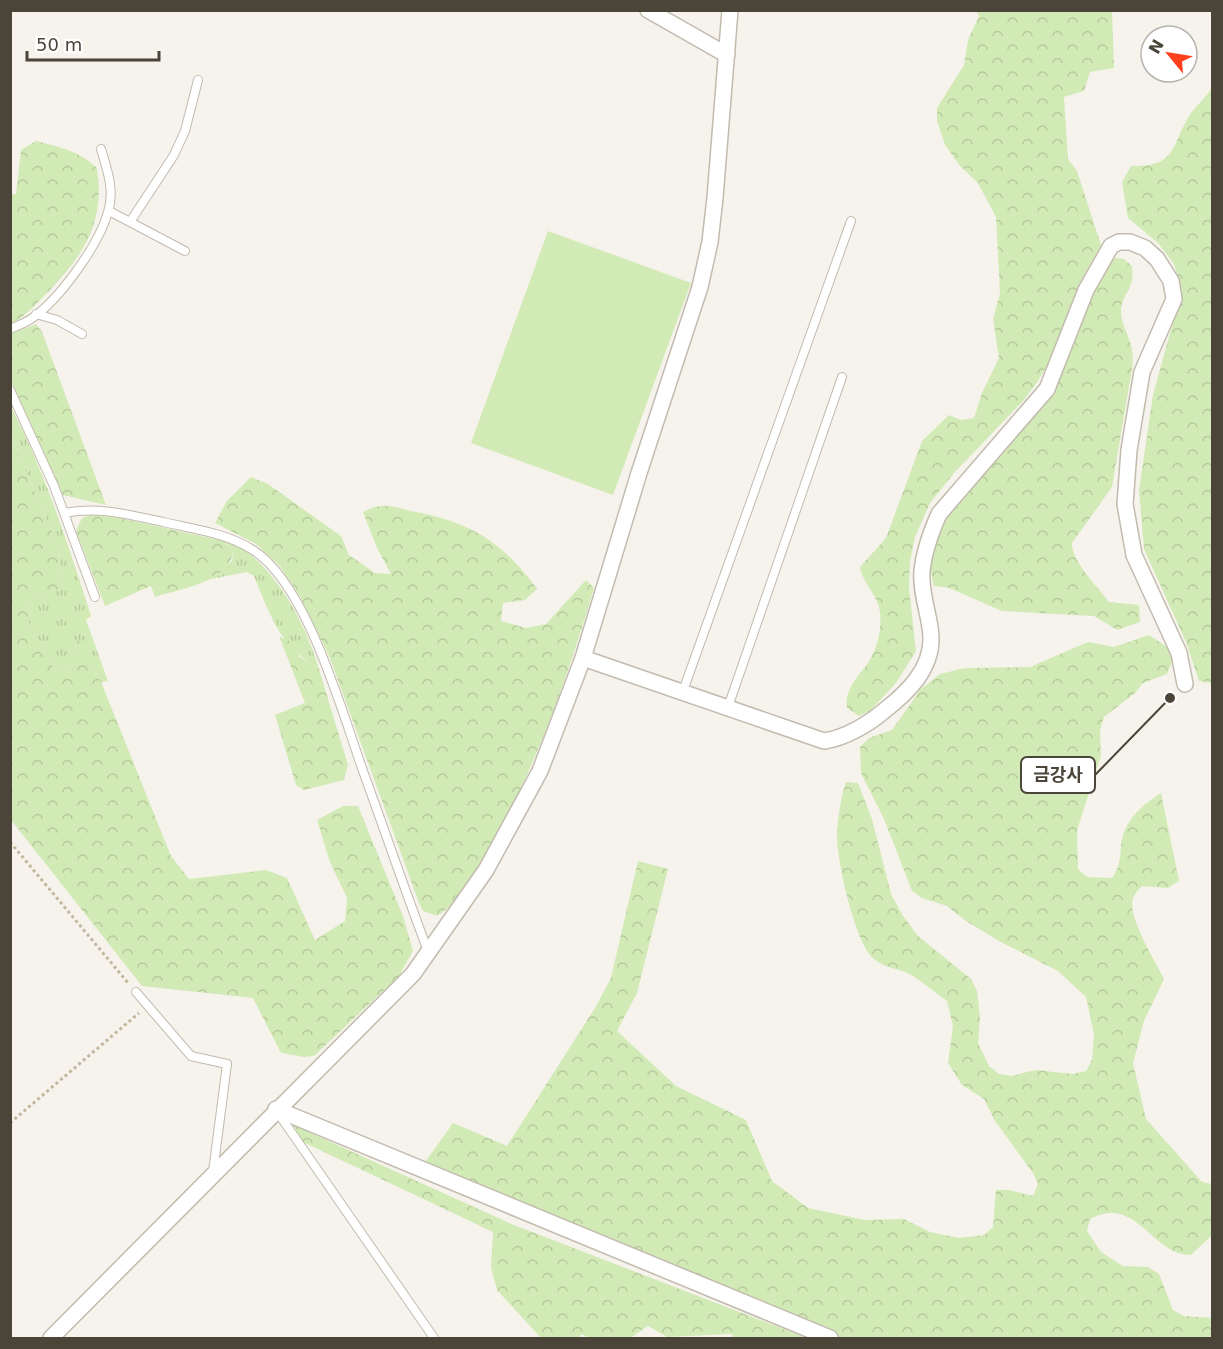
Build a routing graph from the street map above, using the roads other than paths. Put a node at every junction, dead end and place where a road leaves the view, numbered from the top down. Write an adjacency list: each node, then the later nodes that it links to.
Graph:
1 (648, 10): 3 (street)
2 (730, 10): 3 (street)
3 (727, 56): 17 (street)
4 (198, 80): 8 (lane)
5 (101, 149): 6 (lane)
6 (109, 211): 8 (lane); 10 (lane)
7 (850, 221): 19 (lane)
8 (130, 222): 9 (lane)
9 (185, 251)
10 (36, 314): 11 (lane); 12 (lane)
11 (10, 329)
12 (82, 334)
13 (842, 377): 20 (lane)
14 (10, 390): 15 (lane)
15 (64, 513): 16 (lane); 21 (lane)
16 (95, 597)
17 (583, 658): 19 (street); 21 (street)
18 (1185, 684): 20 (street)
19 (682, 691): 20 (street)
20 (728, 707)
21 (429, 952): 23 (street)
22 (136, 992): 24 (lane)
23 (276, 1109): 24 (street); 26 (lane); 27 (street)
24 (213, 1174): 25 (street)
25 (51, 1338)
26 (434, 1338)
27 (830, 1338)

